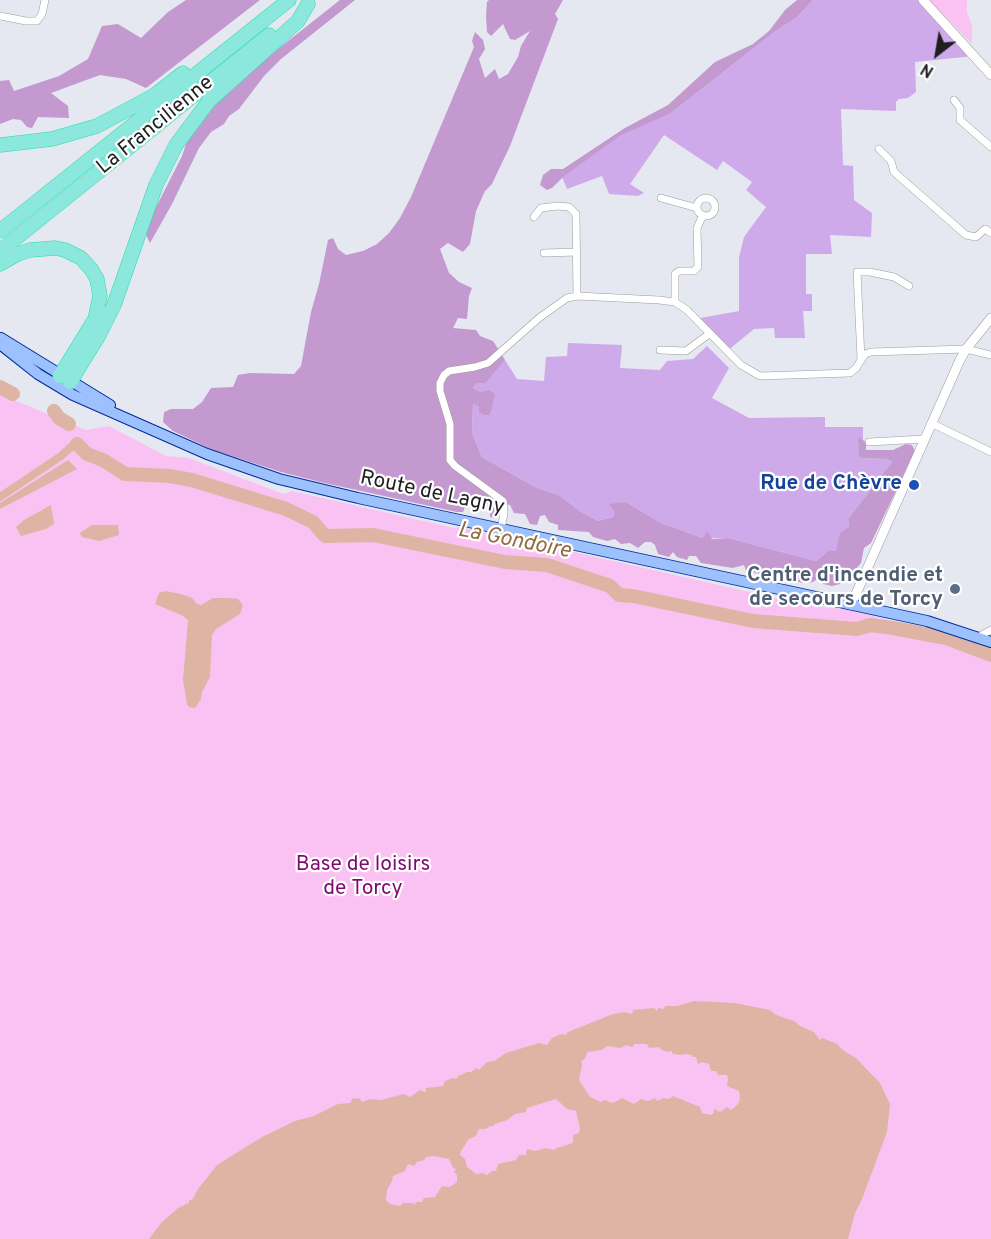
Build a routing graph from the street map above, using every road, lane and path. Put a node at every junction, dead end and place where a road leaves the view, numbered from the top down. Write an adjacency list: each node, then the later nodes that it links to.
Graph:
1 (45, 0): 5 (street)
2 (289, 0): 6 (highway, La Francilienne)
3 (923, 0): 7 (street)
4 (310, 2): 18 (highway, La Francilienne); 33 (highway)
5 (0, 16)
6 (245, 35): 9 (highway); 16 (highway, La Francilienne)
7 (991, 75)
8 (954, 100): 10 (street)
9 (0, 145)
10 (991, 147)
11 (879, 149): 17 (street)
12 (661, 198): 13 (street)
13 (697, 208): 14 (street); 14 (street)
14 (703, 215): 24 (street)
15 (534, 217): 19 (street)
16 (0, 231)
17 (991, 232)
18 (0, 251)
19 (577, 252): 20 (street); 23 (street)
20 (544, 253)
21 (0, 264): 33 (highway)
22 (909, 286): 32 (street)
23 (577, 296): 24 (street); 39 (street)
24 (675, 302): 26 (street)
25 (991, 318): 30 (street)
26 (709, 334): 29 (street); 32 (street)
27 (0, 337): 33 (main road)
28 (0, 344): 35 (main road)
29 (660, 350)
30 (966, 350): 31 (street); 32 (street); 34 (street)
31 (991, 355)
32 (861, 359)
33 (65, 379): 35 (main road)
34 (932, 423): 36 (street); 38 (street)
35 (144, 425): 39 (main road, Route de Lagny)
36 (924, 439): 37 (street); 40 (street)
37 (868, 442)
38 (991, 452)
39 (501, 529): 40 (main road, Route de Lagny)
40 (851, 604): 42 (main road, Route de Lagny)
41 (991, 630): 42 (street)
42 (978, 637): 43 (main road)
43 (991, 642)

